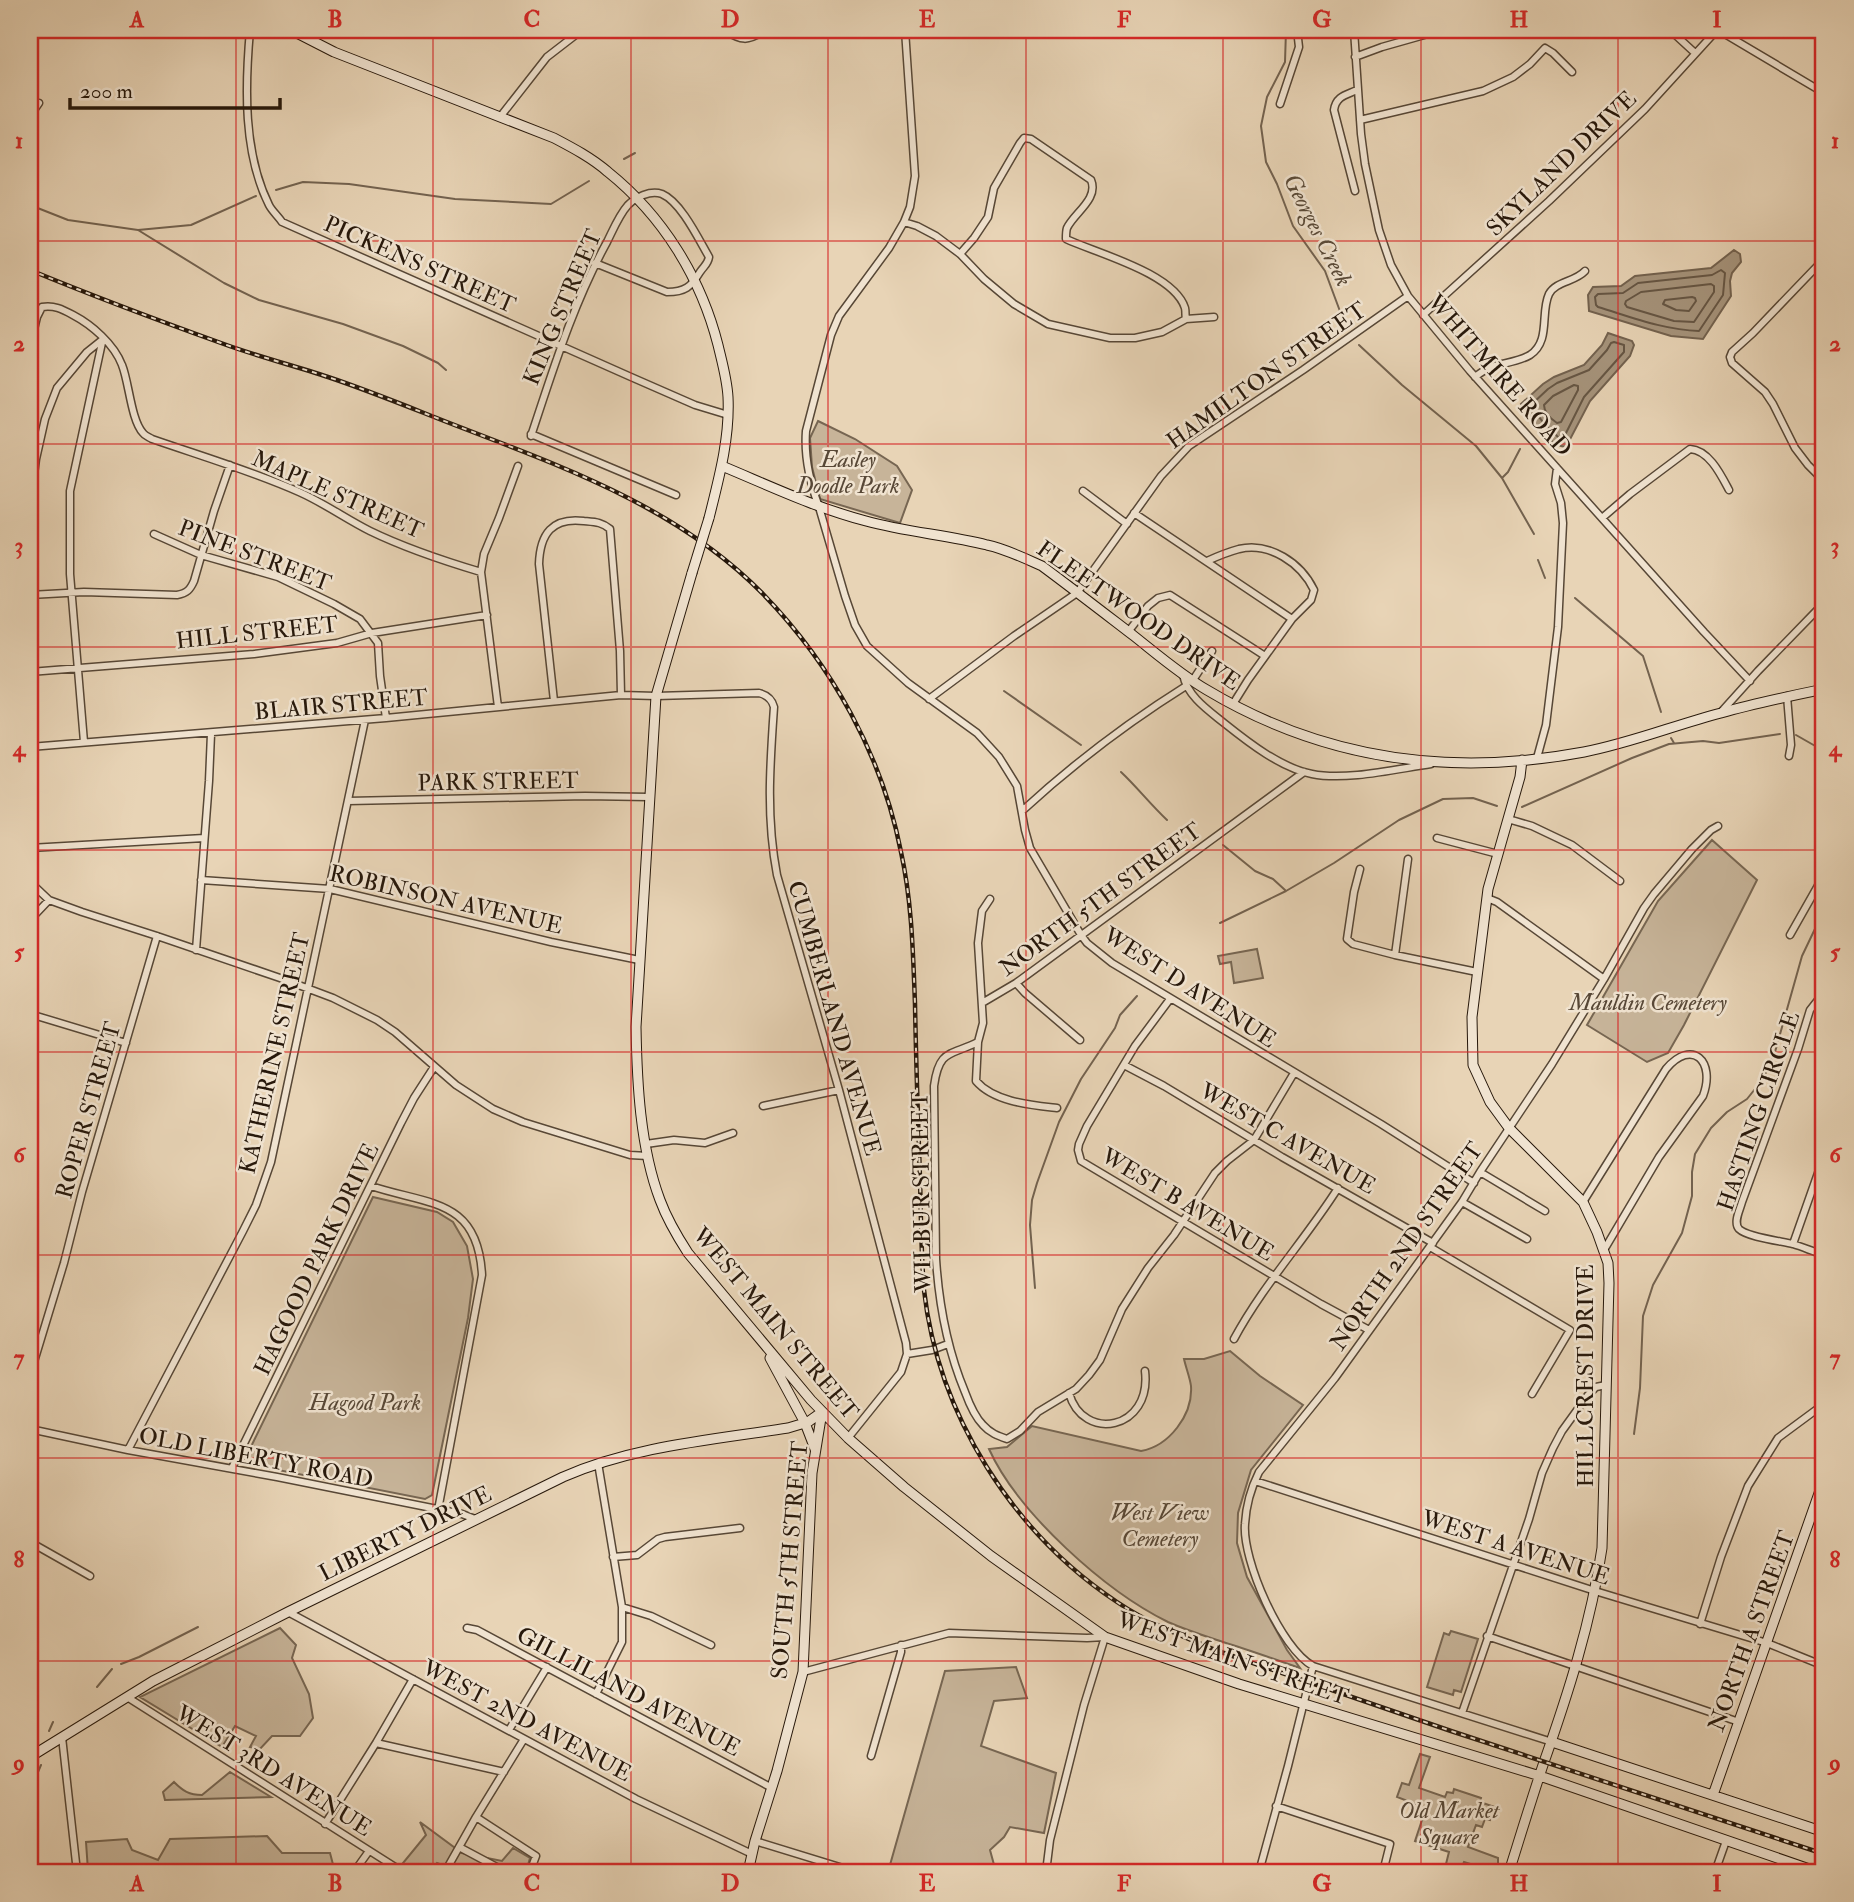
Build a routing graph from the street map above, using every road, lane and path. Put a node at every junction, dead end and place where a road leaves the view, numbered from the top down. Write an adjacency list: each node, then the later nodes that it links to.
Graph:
1 (250, 30): 35 (street, PICKENS STREET)
2 (292, 30): 20 (main road, WEST MAIN STREET)
3 (582, 30): 20 (street)
4 (724, 30): 5 (street)
5 (765, 30)
6 (905, 30): 24 (street, WEST D AVENUE)
7 (1297, 30): 18 (street)
8 (1354, 30): 13 (street, WHITMIRE ROAD)
9 (1442, 30): 13 (street)
10 (1670, 30): 12 (street)
11 (1718, 30): 12 (street, SKYLAND DRIVE); 16 (street)
12 (1695, 53): 31 (street, SKYLAND DRIVE)
13 (1355, 57): 15 (street, WHITMIRE ROAD)
14 (1572, 72): 21 (street)
15 (1357, 90): 21 (street, WHITMIRE ROAD); 22 (street)
16 (1824, 93)
17 (39, 103): 19 (street)
18 (1280, 104)
19 (30, 116)
20 (500, 117): 23 (main road, WEST MAIN STREET)
21 (1360, 120): 30 (street, WHITMIRE ROAD)
22 (1355, 191)
23 (636, 198): 27 (street, KING STREET); 29 (main road, WEST MAIN STREET); 29 (street)
24 (904, 222): 25 (street); 47 (street, WEST D AVENUE)
25 (960, 254): 33 (street); 33 (street)
26 (1824, 259): 43 (street)
27 (596, 263): 29 (street); 35 (street, KING STREET)
28 (1585, 271): 37 (street)
29 (695, 281): 38 (main road, WEST MAIN STREET)
30 (1408, 296): 31 (street, WHITMIRE ROAD); 48 (street, HAMILTON STREET)
31 (1423, 315): 37 (street, WHITMIRE ROAD)
32 (1214, 317): 33 (street)
33 (1185, 319)
34 (103, 338): 36 (street); 39 (street, MAPLE STREET); 55 (street); 57 (street)
35 (561, 345): 38 (street, PICKENS STREET); 46 (street, KING STREET)
36 (30, 346)
37 (1475, 377): 42 (street, WHITMIRE ROAD)
38 (728, 415): 41 (main road, WEST MAIN STREET)
39 (230, 465): 52 (street); 54 (street, MAPLE STREET)
40 (517, 466): 54 (street)
41 (722, 466): 47 (main road, FLEETWOOD DRIVE); 71 (main road, WEST MAIN STREET, bridge)
42 (1557, 468): 49 (street, WHITMIRE ROAD); 84 (street)
43 (1824, 481)
44 (1729, 490): 49 (street)
45 (1083, 491): 50 (street)
46 (676, 495)
47 (820, 507): 56 (main road, FLEETWOOD DRIVE); 73 (street, WEST D AVENUE)
48 (1134, 513): 50 (street, HAMILTON STREET); 53 (street)
49 (1602, 518): 67 (street, WHITMIRE ROAD)
50 (1127, 524): 56 (street, HAMILTON STREET)
51 (154, 534): 52 (street, PINE STREET)
52 (201, 555): 55 (street); 62 (street, PINE STREET)
53 (1207, 561): 60 (street); 60 (street)
54 (481, 572): 59 (street)
55 (72, 592): 57 (street); 65 (street)
56 (1077, 593): 61 (main road, FLEETWOOD DRIVE); 73 (street, HAMILTON STREET)
57 (32, 595)
58 (1824, 603): 67 (street)
59 (486, 615): 62 (street, HILL STREET); 76 (street)
60 (1292, 619): 64 (street)
61 (1128, 632): 64 (street); 68 (main road, FLEETWOOD DRIVE)
62 (372, 634): 65 (street, HILL STREET); 78 (street)
63 (1212, 651): 68 (street)
64 (1265, 656): 75 (street)
65 (78, 667): 66 (street, HILL STREET); 81 (street)
66 (30, 672)
67 (1750, 681): 77 (street)
68 (1189, 683): 75 (main road, FLEETWOOD DRIVE); 87 (street); 90 (street)
69 (1824, 689): 72 (main road, FLEETWOOD DRIVE)
70 (621, 695): 71 (street, BLAIR STREET); 74 (street, BLAIR STREET); 74 (street)
71 (656, 696): 88 (main road, WEST MAIN STREET); 128 (street, CUMBERLAND AVENUE)
72 (1787, 696): 77 (main road, FLEETWOOD DRIVE); 83 (street)
73 (929, 699): 90 (street, WEST D AVENUE)
74 (554, 701): 76 (street, BLAIR STREET)
75 (1233, 704): 86 (main road, FLEETWOOD DRIVE)
76 (498, 707): 78 (street, BLAIR STREET)
77 (1721, 713): 84 (main road, FLEETWOOD DRIVE)
78 (386, 718): 79 (street, BLAIR STREET)
79 (365, 720): 80 (street, BLAIR STREET); 89 (street, KATHERINE STREET)
80 (211, 734): 81 (street, BLAIR STREET); 93 (street)
81 (85, 742): 82 (street, BLAIR STREET)
82 (30, 747)
83 (1789, 756)
84 (1537, 758): 85 (main road, FLEETWOOD DRIVE)
85 (1522, 760): 86 (main road, FLEETWOOD DRIVE); 91 (main road, HILLCREST DRIVE)
86 (1440, 763): 87 (street)
87 (1304, 772): 108 (street, NORTH 5TH STREET)
88 (649, 797): 89 (street, PARK STREET); 113 (main road, WEST MAIN STREET)
89 (348, 801): 103 (street, KATHERINE STREET)
90 (1022, 811): 108 (street, WEST D AVENUE)
91 (1508, 819): 96 (main road, HILLCREST DRIVE); 101 (street)
92 (1718, 826): 115 (street, NORTH 2ND STREET)
93 (204, 838): 95 (street); 100 (street)
94 (1437, 838): 96 (street)
95 (30, 848)
96 (1498, 854): 104 (main road, HILLCREST DRIVE)
97 (1408, 859): 112 (street)
98 (1360, 869): 112 (street)
99 (1824, 875): 109 (street)
100 (201, 880): 103 (street, ROBINSON AVENUE); 111 (street)
101 (1620, 881)
102 (30, 882): 106 (street)
103 (330, 889): 113 (street, ROBINSON AVENUE); 117 (street, KATHERINE STREET)
104 (1487, 898): 114 (main road, HILLCREST DRIVE); 115 (street)
105 (990, 899): 120 (street)
106 (48, 900): 107 (street); 110 (street)
107 (30, 920)
108 (1081, 935): 116 (street, NORTH 5TH STREET); 119 (street, WEST D AVENUE)
109 (1790, 935)
110 (157, 936): 111 (street); 124 (street, ROPER STREET)
111 (196, 950): 117 (street)
112 (1395, 955): 114 (street)
113 (639, 960): 134 (main road, WEST MAIN STREET)
114 (1478, 972): 131 (main road, HILLCREST DRIVE)
115 (1605, 979): 131 (street, NORTH 2ND STREET)
116 (1016, 983): 120 (street, NORTH 5TH STREET); 122 (street)
117 (307, 988): 126 (street); 166 (street, KATHERINE STREET)
118 (1824, 996): 146 (street, HASTING CIRCLE)
119 (1170, 999): 125 (street, WEST B AVENUE); 127 (street, WEST D AVENUE)
120 (982, 1003): 123 (street)
121 (30, 1014): 124 (street)
122 (1080, 1040)
123 (978, 1042): 130 (street); 154 (street, WILBUR STREET)
124 (126, 1043): 157 (street, ROPER STREET)
125 (1124, 1065): 133 (street, WEST C AVENUE); 144 (street, WEST B AVENUE)
126 (434, 1067): 135 (street); 139 (street, HAGOOD PARK DRIVE)
127 (1294, 1073): 133 (street); 138 (street, WEST D AVENUE)
128 (839, 1090): 129 (street); 155 (street, CUMBERLAND AVENUE)
129 (763, 1106)
130 (1057, 1108)
131 (1509, 1128): 137 (street, NORTH 2ND STREET); 142 (main road, HILLCREST DRIVE)
132 (733, 1133): 134 (street)
133 (1254, 1140): 140 (street, WEST C AVENUE); 144 (street)
134 (646, 1144): 135 (main road, WEST MAIN STREET)
135 (648, 1156): 152 (main road, WEST MAIN STREET)
136 (1824, 1156): 146 (street)
137 (1480, 1172): 138 (street, NORTH 2ND STREET); 143 (street)
138 (1474, 1183): 141 (street, NORTH 2ND STREET)
139 (371, 1186): 169 (street, HAGOOD PARK DRIVE); 173 (street)
140 (1338, 1188): 147 (street, WEST C AVENUE); 150 (street)
141 (1462, 1202): 145 (street); 147 (street, NORTH 2ND STREET)
142 (1583, 1202): 148 (main road, HILLCREST DRIVE); 148 (street)
143 (1545, 1212)
144 (1183, 1222): 150 (street, WEST B AVENUE); 159 (street)
145 (1527, 1240)
146 (1793, 1244): 149 (street, HASTING CIRCLE)
147 (1431, 1245): 151 (street, NORTH 2ND STREET); 160 (street, WEST C AVENUE)
148 (1604, 1250): 158 (main road, HILLCREST DRIVE)
149 (1824, 1255)
150 (1276, 1277): 151 (street, WEST B AVENUE); 153 (street)
151 (1369, 1330): 171 (street, NORTH 2ND STREET)
152 (759, 1339): 162 (main road, WEST MAIN STREET); 163 (main road)
153 (1234, 1339)
154 (948, 1344): 155 (street); 159 (street, WILBUR STREET)
155 (907, 1354): 165 (street)
156 (1145, 1371): 159 (street)
157 (30, 1374)
158 (1606, 1385): 178 (street); 180 (main road, HILLCREST DRIVE)
159 (1069, 1393)
160 (1532, 1394)
161 (1824, 1404): 183 (street)
162 (822, 1412): 163 (main road, LIBERTY DRIVE); 165 (main road, WEST MAIN STREET); 167 (main road, SOUTH 5TH STREET)
163 (805, 1423): 167 (main road); 168 (main road, LIBERTY DRIVE)
164 (30, 1429): 166 (street, OLD LIBERTY ROAD)
165 (848, 1438): 186 (main road, WEST MAIN STREET)
166 (128, 1450): 169 (street, OLD LIBERTY ROAD)
167 (816, 1451): 194 (main road, SOUTH 5TH STREET)
168 (598, 1463): 174 (main road, LIBERTY DRIVE); 177 (street)
169 (232, 1468): 173 (street, OLD LIBERTY ROAD)
170 (1824, 1479): 172 (main road, NORTH A STREET)
171 (1255, 1481): 178 (street, WEST A AVENUE); 190 (street, NORTH 2ND STREET)
172 (1821, 1502): 187 (main road, NORTH A STREET)
173 (438, 1510): 174 (street, OLD LIBERTY ROAD)
174 (475, 1519): 182 (main road, LIBERTY DRIVE)
175 (740, 1528): 177 (street)
176 (30, 1542): 179 (street)
177 (613, 1557): 181 (street)
178 (1513, 1564): 180 (street, WEST A AVENUE); 185 (street)
179 (90, 1576)
180 (1595, 1591): 183 (street, WEST A AVENUE); 191 (main road, HILLCREST DRIVE)
181 (622, 1607): 188 (street); 196 (street)
182 (288, 1612): 195 (street, WEST 2ND AVENUE); 197 (main road, LIBERTY DRIVE)
183 (1700, 1624): 187 (street, WEST A AVENUE)
184 (467, 1628): 193 (street, GILLILAND AVENUE)
185 (1487, 1636): 191 (street); 199 (street)
186 (1105, 1637): 189 (street); 198 (main road, WEST MAIN STREET); 230 (street)
187 (1767, 1643): 192 (street, WEST A AVENUE); 200 (main road, NORTH A STREET)
188 (711, 1645)
189 (901, 1645): 194 (street); 206 (street)
190 (1313, 1666): 198 (street); 199 (street)
191 (1576, 1666): 200 (street); 204 (main road, HILLCREST DRIVE)
192 (1824, 1666)
193 (547, 1667): 196 (street, GILLILAND AVENUE); 201 (street)
194 (803, 1672): 210 (main road, SOUTH 5TH STREET)
195 (413, 1679): 201 (street, WEST 2ND AVENUE); 205 (street)
196 (596, 1694): 210 (street, GILLILAND AVENUE)
197 (127, 1697): 202 (main road, LIBERTY DRIVE); 215 (street, WEST 3RD AVENUE)
198 (1303, 1704): 209 (main road, WEST MAIN STREET); 212 (street)
199 (1462, 1713): 204 (street)
200 (1739, 1722): 211 (main road, NORTH A STREET)
201 (509, 1730): 203 (street, WEST 2ND AVENUE)
202 (62, 1737): 207 (main road, LIBERTY DRIVE); 222 (street)
203 (524, 1739): 208 (street); 221 (street, WEST 2ND AVENUE)
204 (1552, 1742): 209 (main road, HILLCREST DRIVE); 211 (main road)
205 (376, 1744): 208 (street); 215 (street)
206 (871, 1756)
207 (30, 1757)
208 (504, 1772): 213 (street)
209 (1540, 1776): 218 (main road, WEST MAIN STREET); 233 (main road, HILLCREST DRIVE)
210 (772, 1788): 217 (main road, SOUTH 5TH STREET)
211 (1713, 1795): 216 (main road)
212 (1276, 1806): 231 (street); 232 (street)
213 (476, 1817): 219 (street); 227 (street)
214 (1824, 1817): 216 (street)
215 (325, 1824): 220 (street, WEST 3RD AVENUE)
216 (1821, 1831)
217 (755, 1841): 221 (main road, SOUTH 5TH STREET); 229 (street)
218 (1726, 1841): 234 (street); 235 (main road, WEST MAIN STREET)
219 (459, 1847): 225 (street); 226 (street)
220 (369, 1851): 223 (street); 224 (street, WEST 3RD AVENUE)
221 (752, 1854): 228 (main road, SOUTH 5TH STREET)
222 (77, 1872)
223 (354, 1872)
224 (403, 1872)
225 (445, 1872)
226 (506, 1872)
227 (530, 1872)
228 (748, 1872)
229 (856, 1872)
230 (1046, 1872)
231 (1259, 1872)
232 (1383, 1872)
233 (1509, 1872)
234 (1715, 1872)
235 (1818, 1872)

